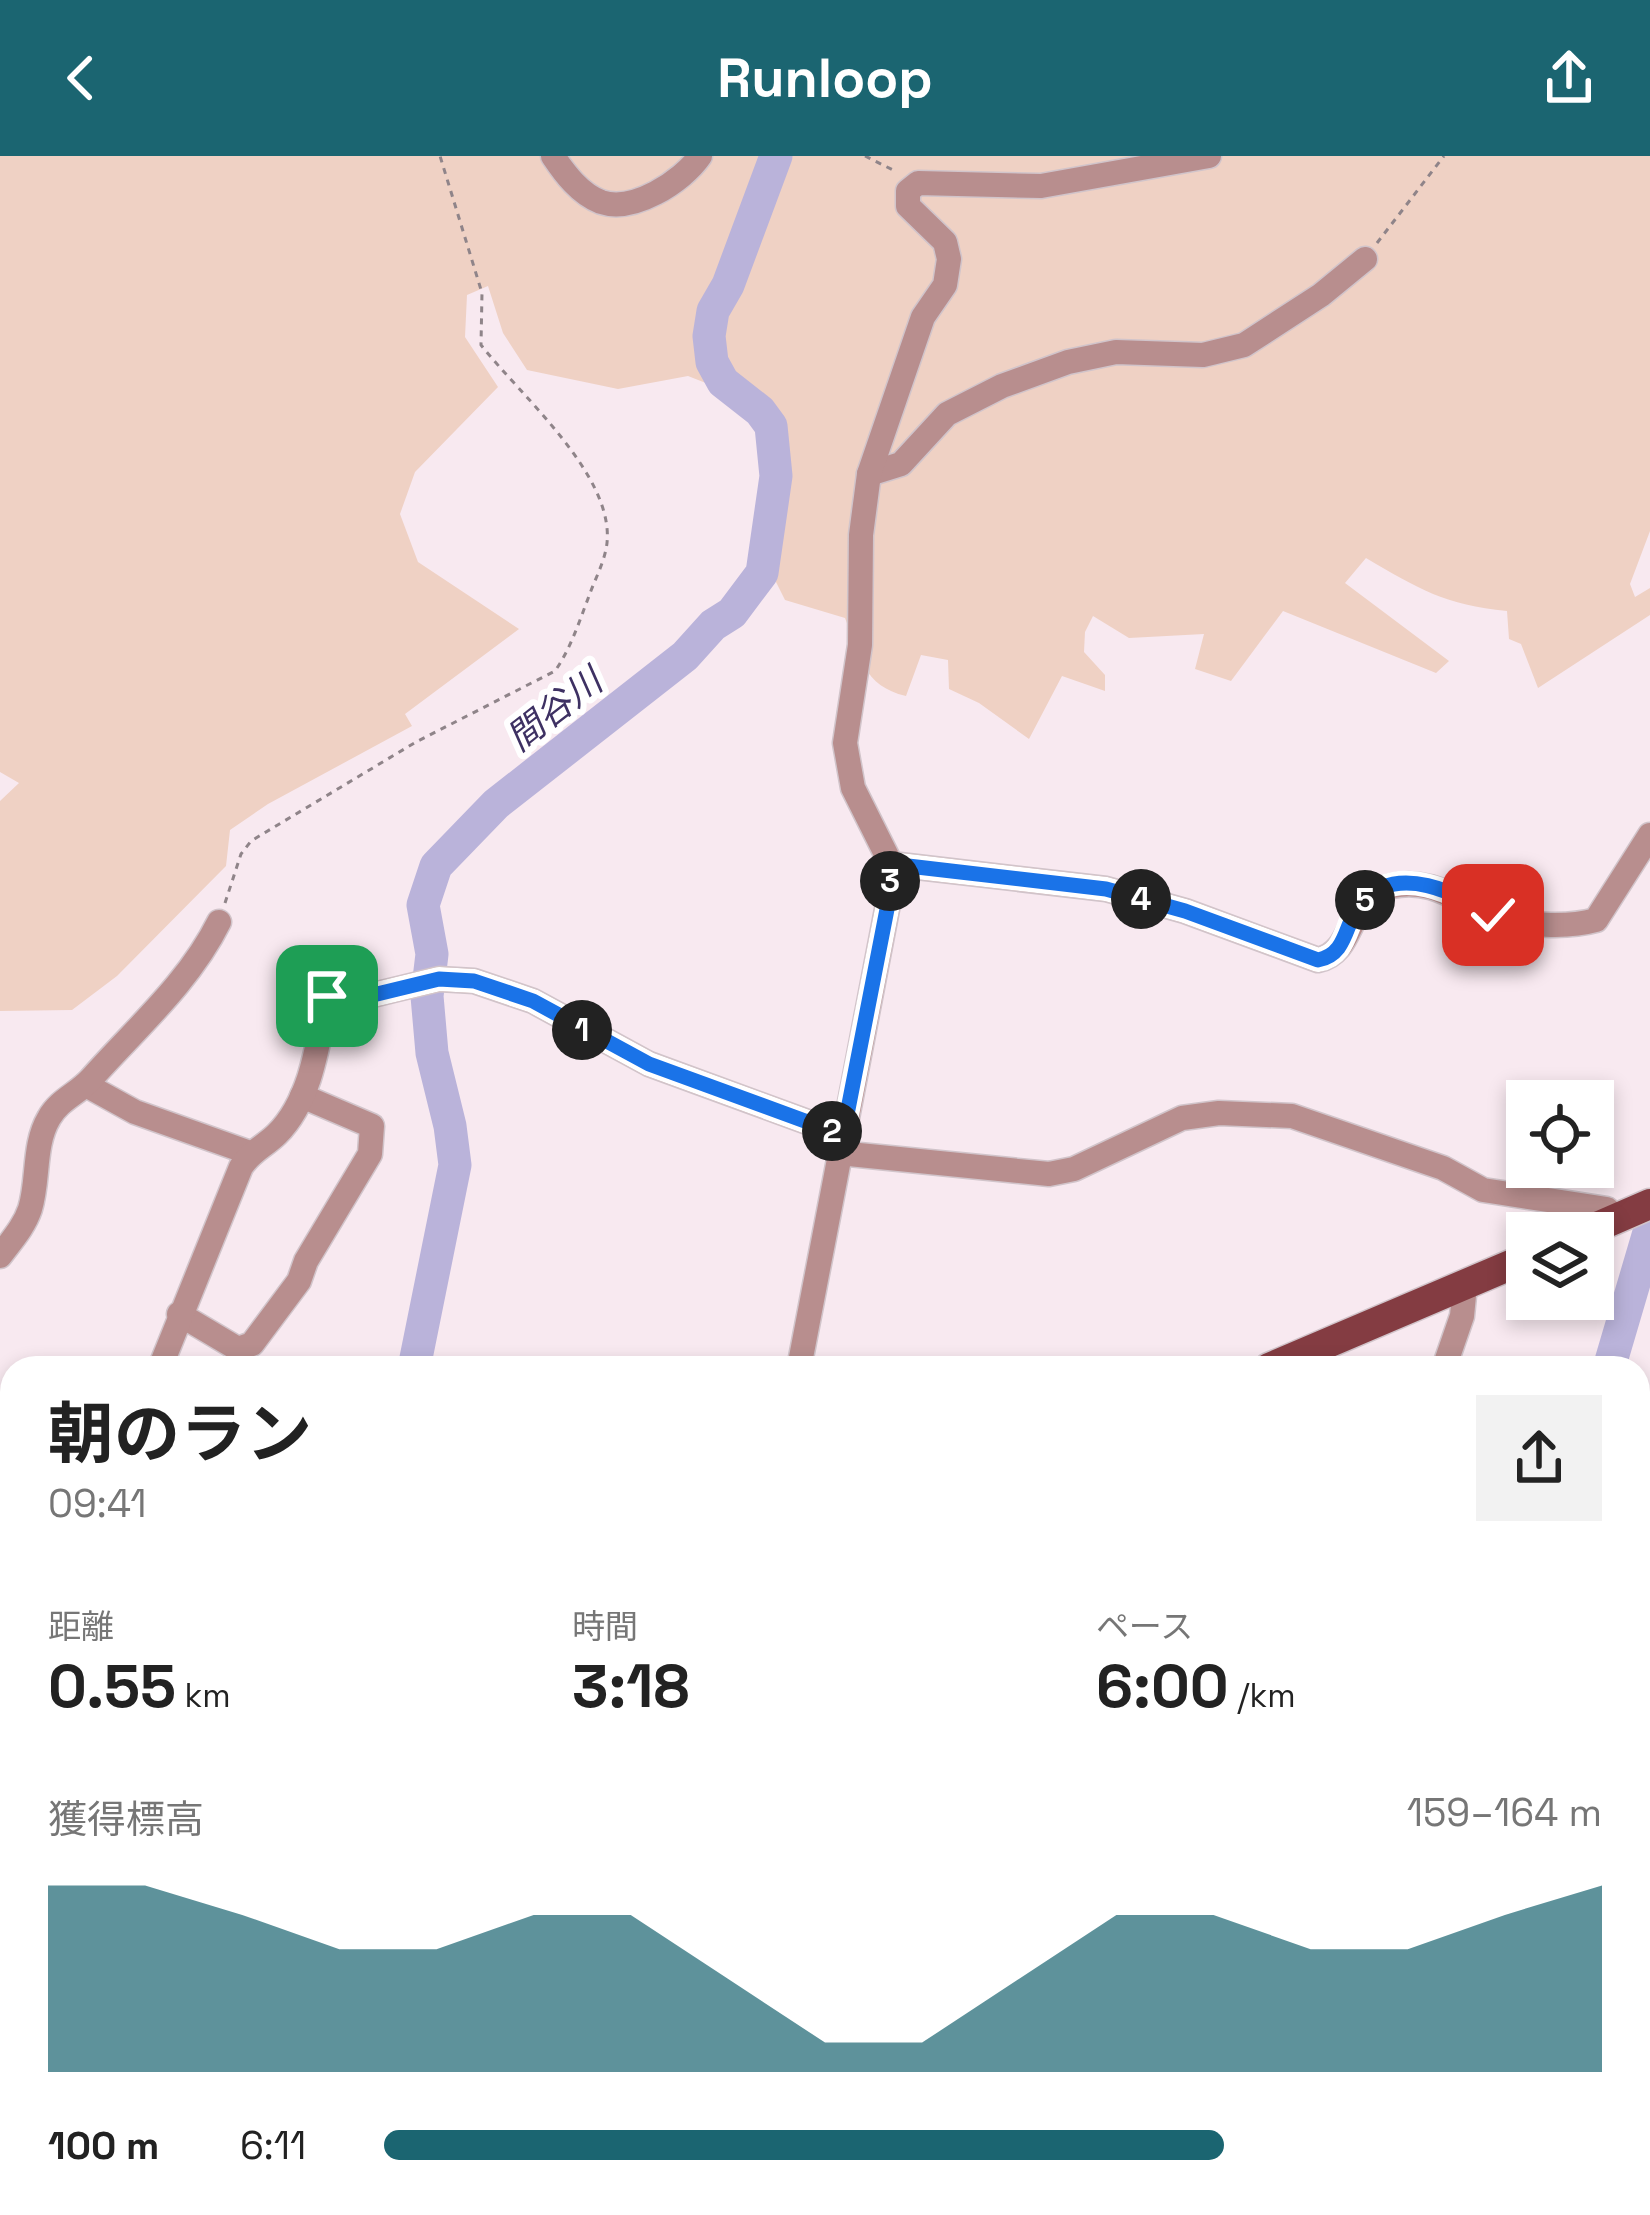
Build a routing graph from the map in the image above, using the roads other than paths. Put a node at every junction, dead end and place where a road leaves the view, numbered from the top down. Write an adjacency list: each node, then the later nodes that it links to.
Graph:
1 (554, 156): 2 (street)
2 (700, 156)
3 (1209, 156): 5 (street)
4 (1365, 259): 5 (street)
5 (869, 474): 7 (street)
6 (1650, 835): 7 (street)
7 (891, 864): 11 (street)
8 (219, 922): 9 (street)
9 (86, 1085): 12 (street); 15 (street)
10 (302, 1096): 11 (street); 12 (street); 18 (street)
11 (841, 1144): 14 (street); 20 (street)
12 (250, 1153): 18 (street)
13 (1650, 1204): 14 (main road)
14 (1616, 1219)
15 (0, 1256)
16 (1506, 1267): 17 (main road)
17 (1465, 1285): 21 (main road); 22 (street)
18 (179, 1314): 19 (street)
19 (164, 1356)
20 (801, 1356)
21 (1297, 1356)
22 (1448, 1356)

